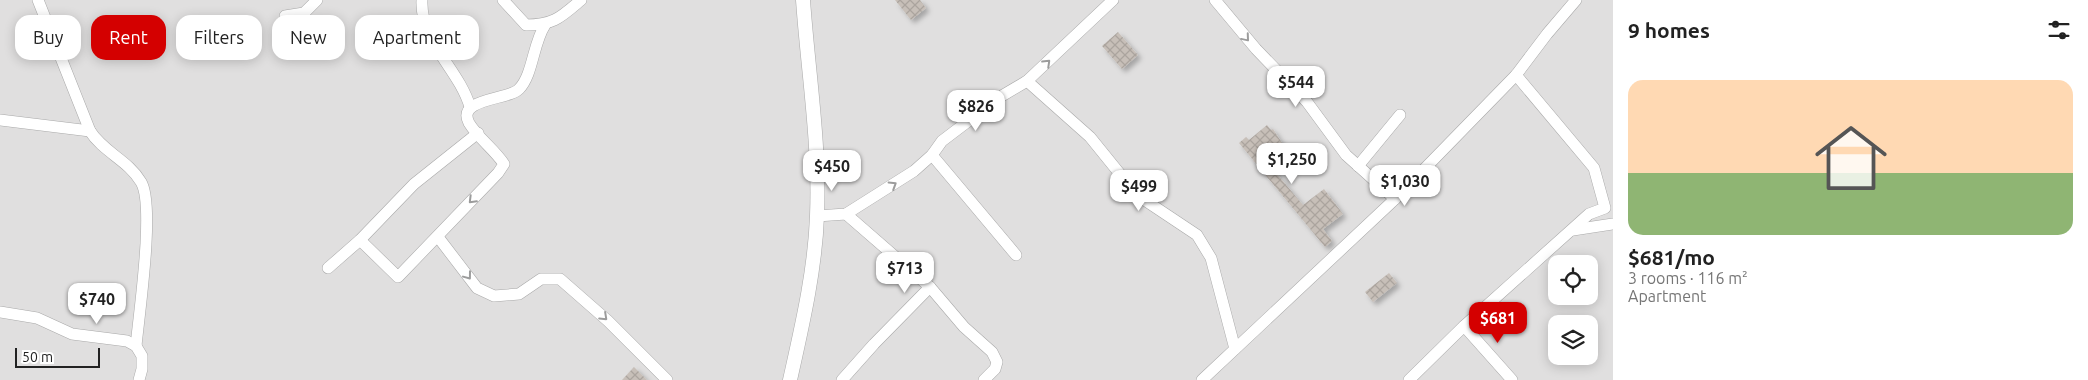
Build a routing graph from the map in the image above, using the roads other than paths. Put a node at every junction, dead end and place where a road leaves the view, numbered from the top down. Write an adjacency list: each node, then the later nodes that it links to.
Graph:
1 (38, 0): 17 (street)
2 (317, 0): 10 (street)
3 (422, 0): 14 (street)
4 (503, 0): 11 (street)
5 (581, 0): 11 (street)
6 (803, 0): 24 (street)
7 (1113, 0): 13 (street, one-way to 7)
8 (1215, 0): 20 (street, one-way to 20)
9 (1572, 1): 12 (street)
10 (291, 15)
11 (545, 25): 14 (street)
12 (1516, 76): 21 (street); 22 (street)
13 (1027, 81): 19 (street); 35 (street)
14 (470, 107): 18 (street)
15 (1400, 115): 20 (street)
16 (0, 120): 17 (street)
17 (90, 131): 34 (street)
18 (478, 133): 27 (street, one-way to 27); 28 (street)
19 (932, 155): 23 (street, one-way to 19); 29 (street)
20 (1358, 166): 21 (street)
21 (1395, 199): 35 (street)
22 (1604, 212): 25 (street); 26 (street)
23 (846, 214): 24 (street); 31 (street)
24 (817, 216): 38 (street)
25 (1607, 224): 26 (street)
26 (1572, 230): 33 (street)
27 (438, 237): 28 (street); 37 (street, one-way to 37)
28 (360, 240): 30 (street)
29 (1016, 255)
30 (328, 268)
31 (930, 287): 39 (street); 40 (street)
32 (0, 312): 34 (street)
33 (1464, 326): 42 (street); 43 (street)
34 (136, 346): 36 (street)
35 (1235, 349): 41 (street)
36 (139, 380)
37 (667, 380)
38 (790, 380)
39 (842, 380)
40 (984, 380)
41 (1202, 380)
42 (1409, 380)
43 (1512, 380)

